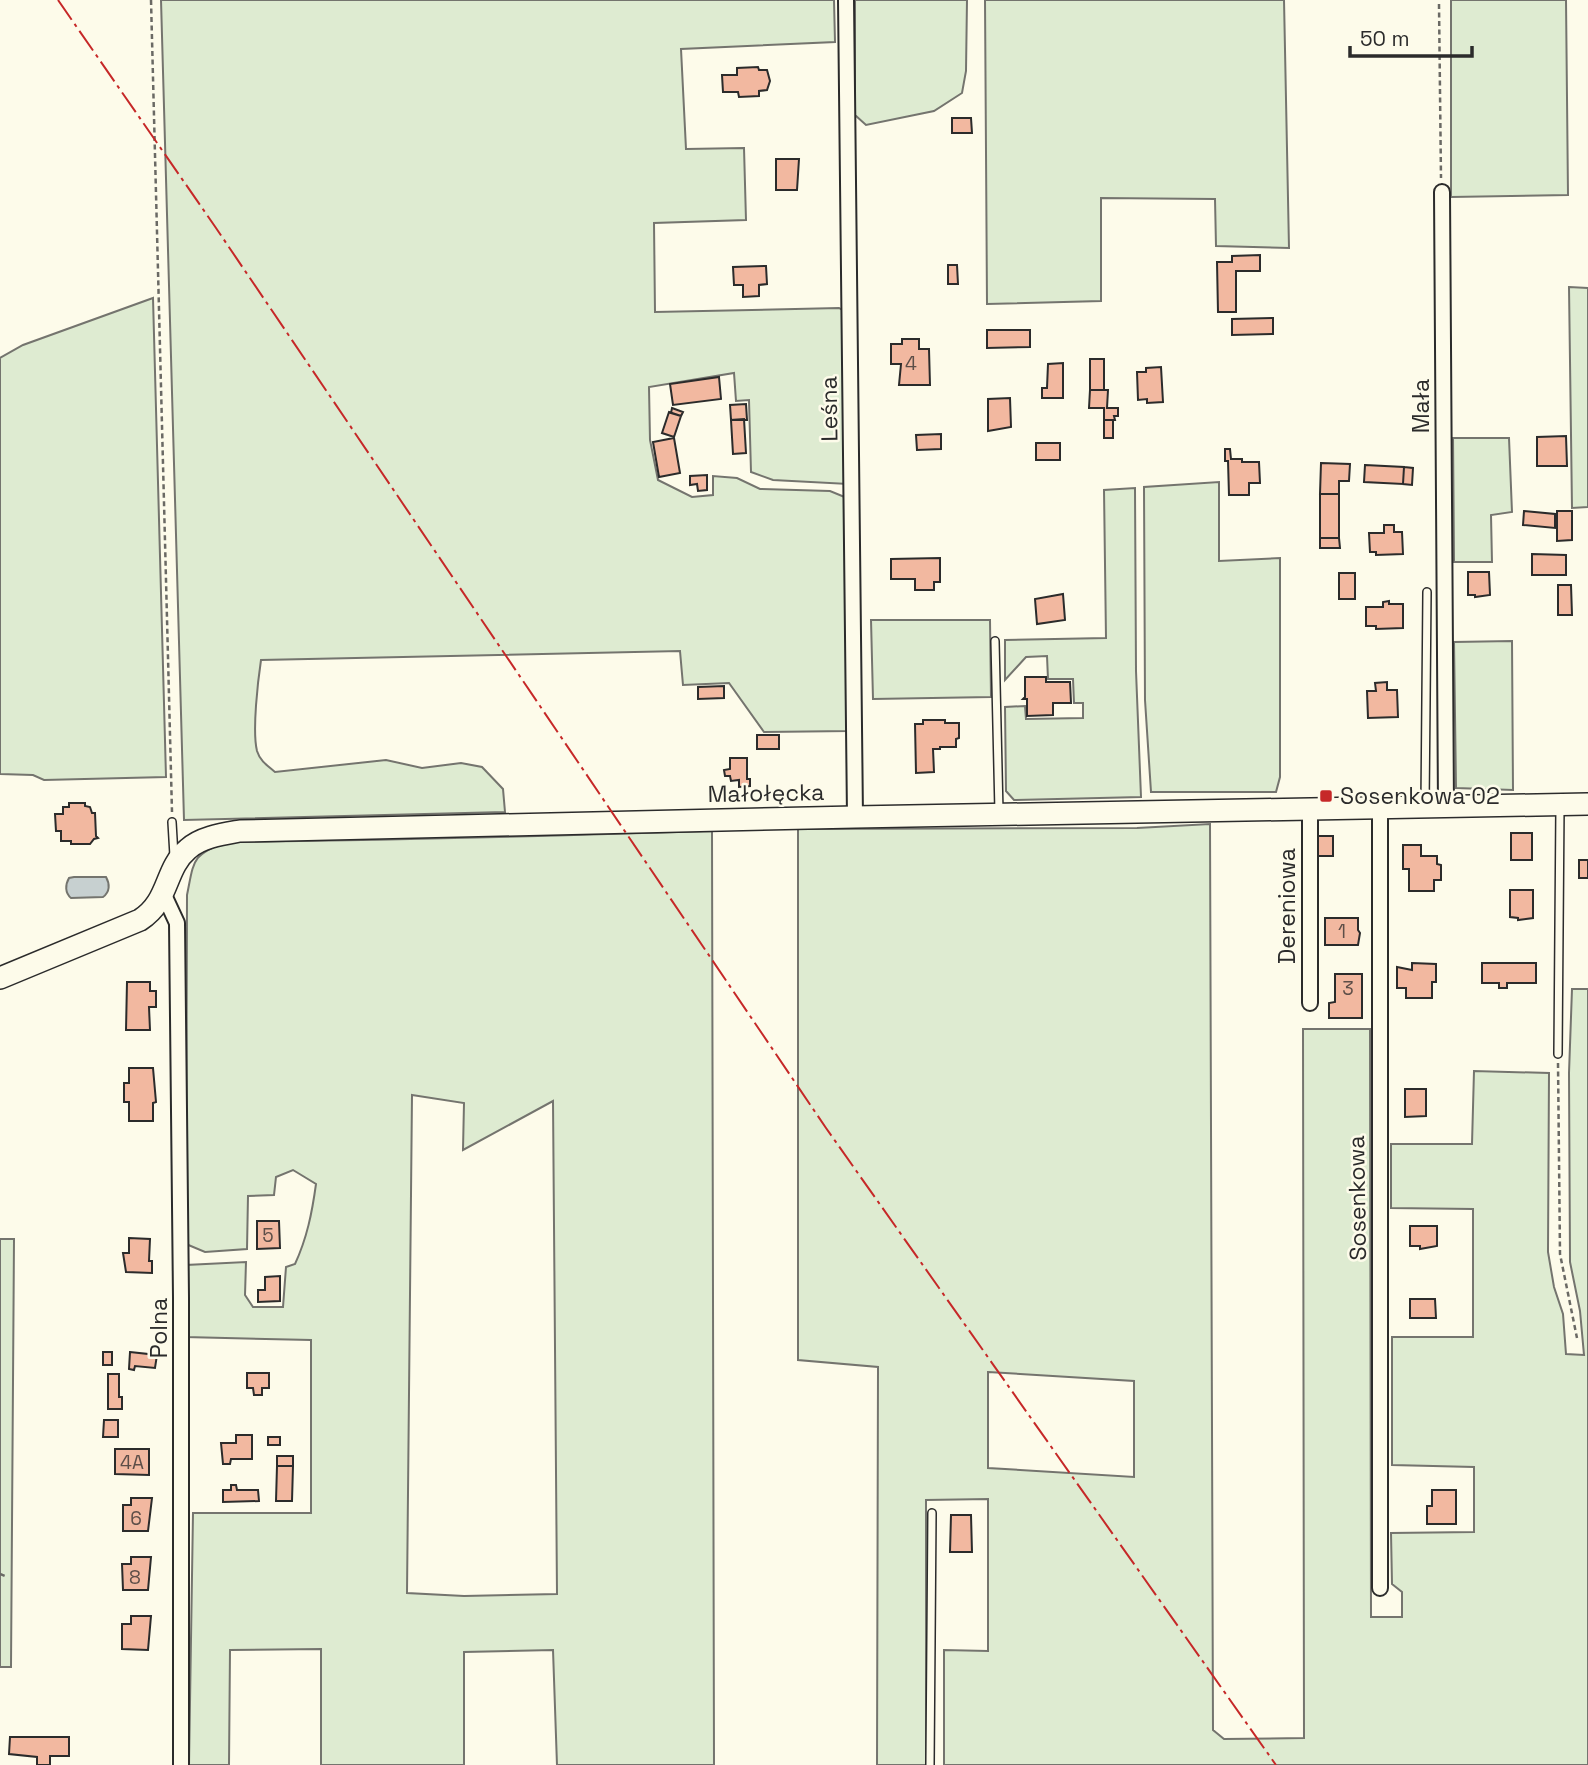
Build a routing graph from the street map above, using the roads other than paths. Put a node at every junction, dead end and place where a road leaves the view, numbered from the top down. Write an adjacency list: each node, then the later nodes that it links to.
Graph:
1 (846, 0): 11 (street, Leśna)
2 (1442, 192): 8 (street, Mała)
3 (1427, 592): 8 (lane)
4 (995, 641): 10 (lane)
5 (1588, 804): 6 (street, Małołęcka)
6 (1560, 805): 8 (street, Małołęcka); 17 (lane)
7 (1380, 807): 8 (street, Małołęcka); 9 (street, Małołęcka); 19 (street, Sosenkowa)
8 (1436, 807)
9 (1310, 809): 10 (street, Małołęcka); 16 (street, Dereniowa)
10 (999, 814): 11 (street, Małołęcka)
11 (855, 817): 13 (street, Małołęcka)
12 (172, 822): 13 (lane)
13 (176, 863): 14 (street, Małołęcka)
14 (164, 894): 15 (street, Małołęcka); 20 (street, Polna)
15 (0, 978)
16 (1310, 1003)
17 (1558, 1054)
18 (932, 1513): 21 (lane)
19 (1380, 1588)
20 (181, 1765)
21 (930, 1765)

